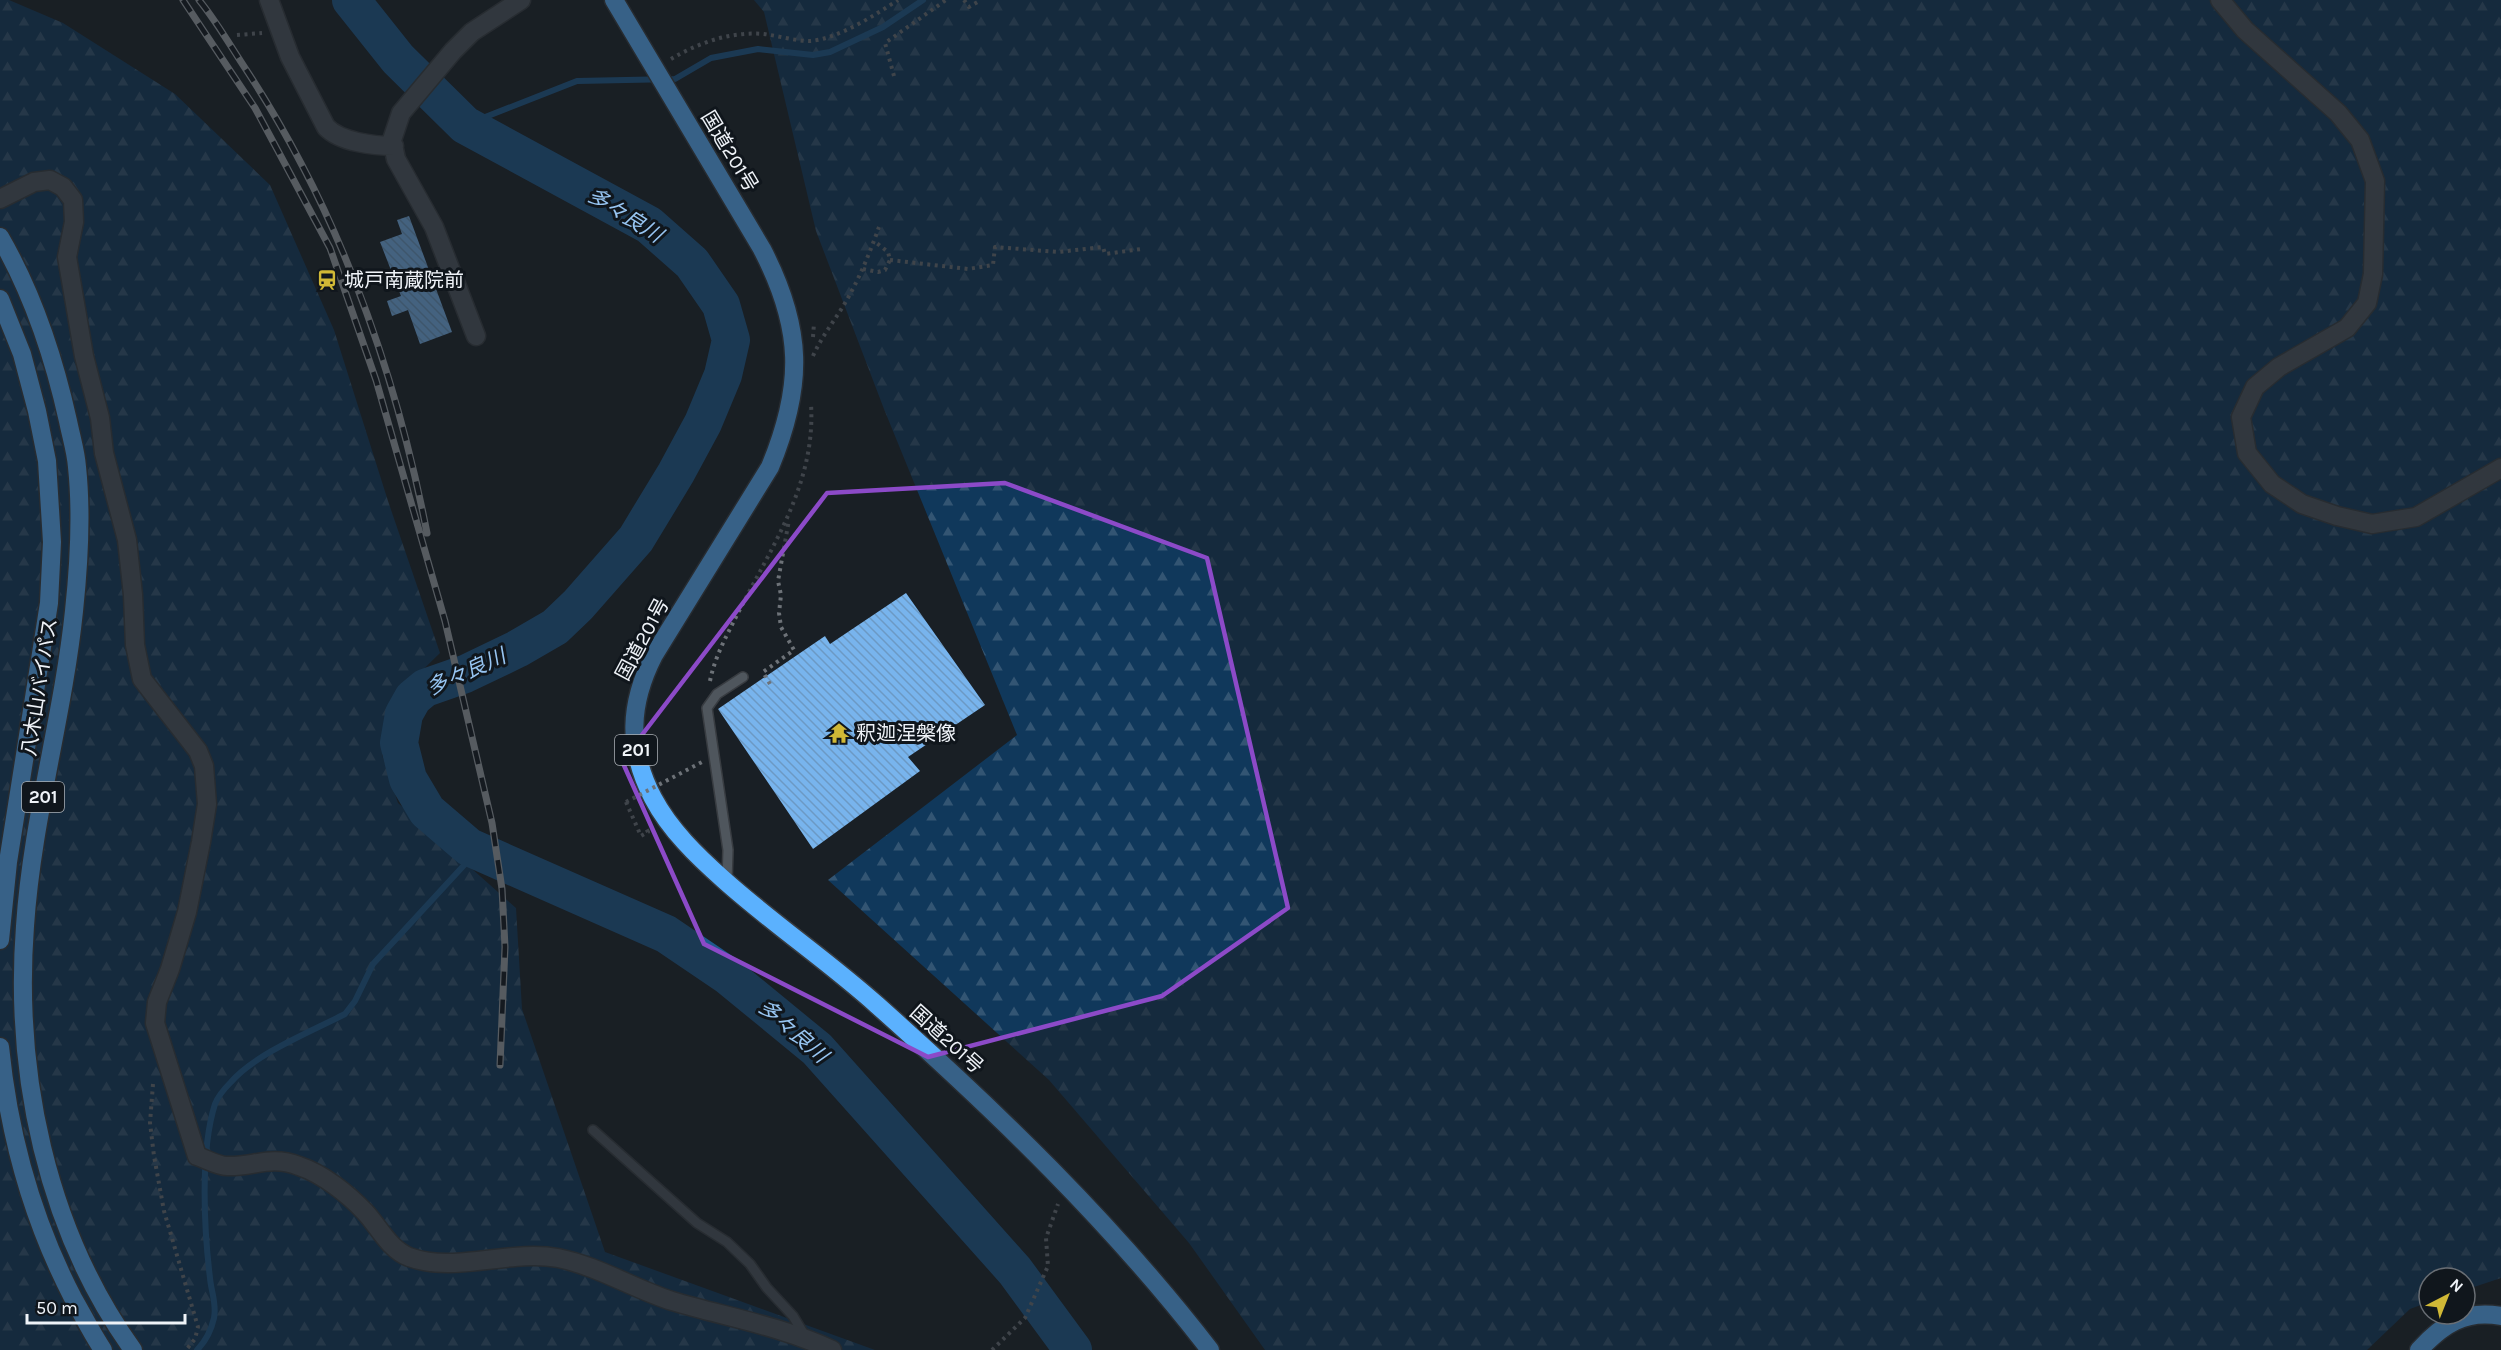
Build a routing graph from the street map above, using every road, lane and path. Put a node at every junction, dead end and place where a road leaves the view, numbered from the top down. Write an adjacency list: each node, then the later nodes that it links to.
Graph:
1 (269, 0): 11 (street)
2 (521, 0): 11 (street)
3 (614, 0): 9 (highway, 国道201号 / 201)
4 (898, 0): 9 (path)
5 (946, 0): 10 (path)
6 (964, 0): 7 (path)
7 (981, 0)
8 (2220, 0): 20 (street)
9 (654, 68): 26 (highway, 国道201号 / 201)
10 (894, 76)
11 (394, 146): 19 (street)
12 (2, 198): 33 (street)
13 (0, 237): 35 (highway, 八木山バイパス / 201)
14 (874, 241): 16 (path)
15 (1141, 249): 16 (path)
16 (890, 260): 17 (path)
17 (863, 269)
18 (0, 299): 27 (highway, 八木山バイパス / 201)
19 (476, 336)
20 (2501, 468)
21 (789, 516): 23 (path)
22 (743, 676): 26 (lane)
23 (770, 684)
24 (702, 762): 25 (path, bridge)
25 (641, 817)
26 (727, 882): 31 (highway, 国道201号 / 201)
27 (0, 940)
28 (0, 1047): 34 (highway)
29 (152, 1074): 36 (path)
30 (593, 1130): 33 (lane)
31 (1067, 1186): 38 (path); 39 (highway, 国道201号 / 201)
32 (2501, 1316): 40 (highway)
33 (806, 1338): 37 (street)
34 (103, 1350)
35 (133, 1350)
36 (186, 1350)
37 (832, 1350)
38 (992, 1350)
39 (1210, 1350)
40 (2419, 1350)

